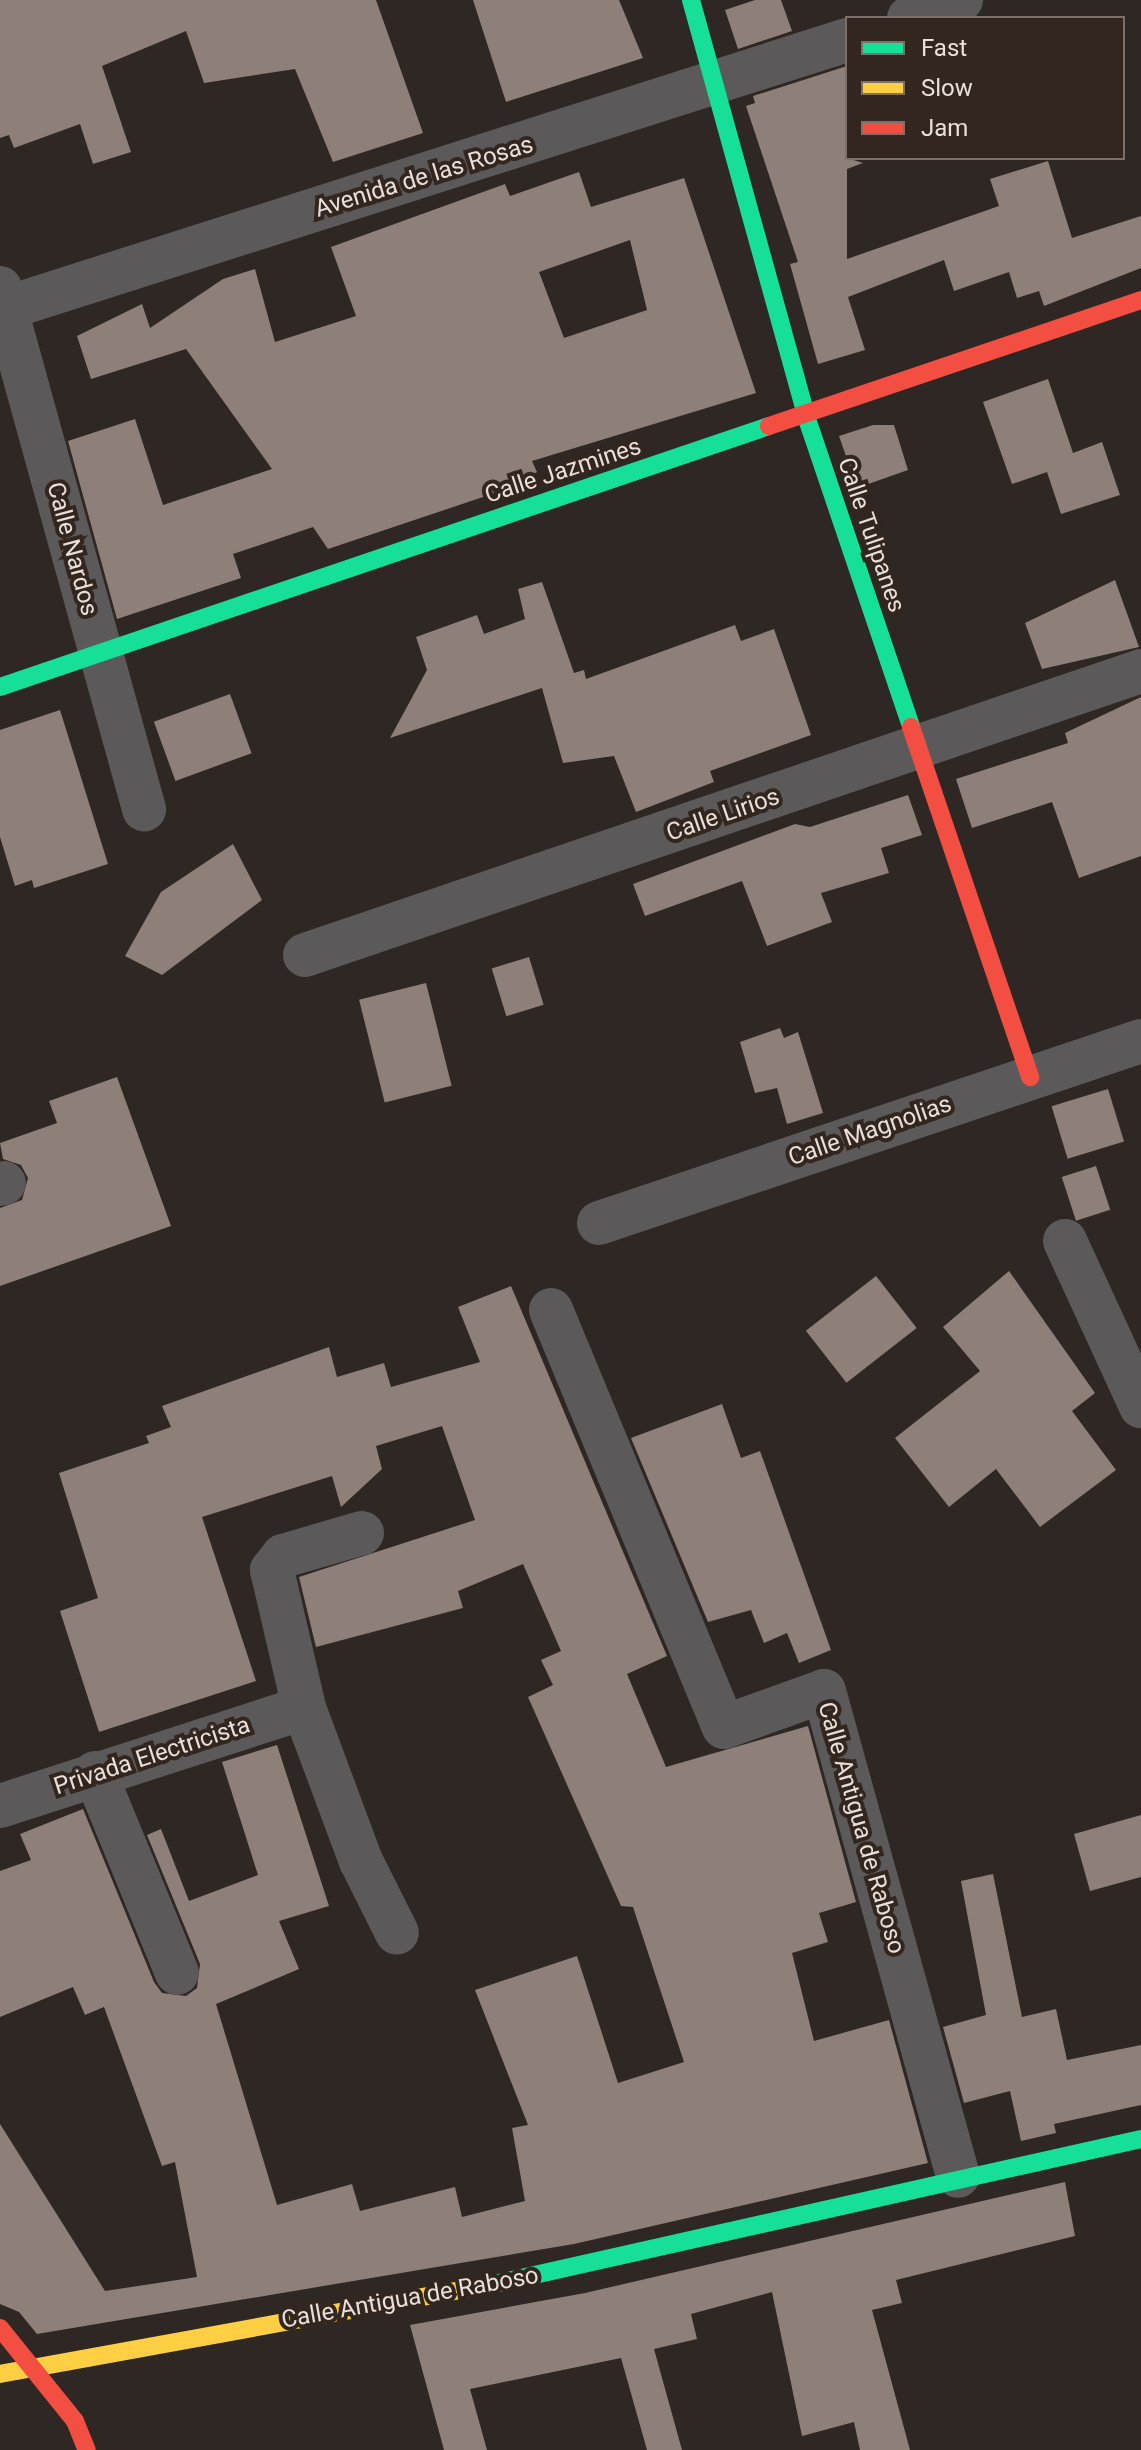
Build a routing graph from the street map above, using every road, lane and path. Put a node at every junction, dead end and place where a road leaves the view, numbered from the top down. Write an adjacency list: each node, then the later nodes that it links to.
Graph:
1 (691, 0): 5 (street, Calle Tulipanes)
2 (961, 0): 3 (street)
3 (915, 16)
4 (845, 41): 5 (street, Avenida de las Rosas)
5 (715, 86): 7 (street, Avenida de las Rosas); 8 (street, Calle Tulipanes)
6 (1141, 300): 8 (street, Calle Jazmines)
7 (2, 302): 9 (street, Calle Nardos)
8 (806, 416): 9 (street, Calle Jazmines); 12 (street, Calle Tulipanes)
9 (100, 650): 11 (street, Calle Jazmines); 13 (street, Calle Nardos)
10 (1141, 671): 12 (street, Calle Lirios)
11 (0, 687)
12 (918, 749): 14 (street, Calle Lirios); 16 (street, Calle Tulipanes)
13 (144, 809)
14 (305, 955)
15 (1141, 1041): 16 (street, Calle Magnolias)
16 (1030, 1077): 17 (street, Calle Magnolias)
17 (599, 1223)
18 (1065, 1241): 20 (street)
19 (551, 1310): 28 (street, Calle Antigua de Raboso)
20 (1141, 1406)
21 (362, 1533): 22 (street)
22 (304, 1708): 23 (street, Privada Electricista); 25 (street)
23 (95, 1773): 24 (street, Privada Electricista); 26 (street)
24 (0, 1806)
25 (397, 1933)
26 (177, 1973)
27 (1141, 2139): 28 (street, Calle Antigua de Raboso)
28 (958, 2176): 30 (street, Calle Antigua de Raboso)
29 (0, 2328): 30 (street)
30 (35, 2368): 31 (street, Calle Antigua de Raboso); 32 (street)
31 (0, 2374)
32 (87, 2450)

